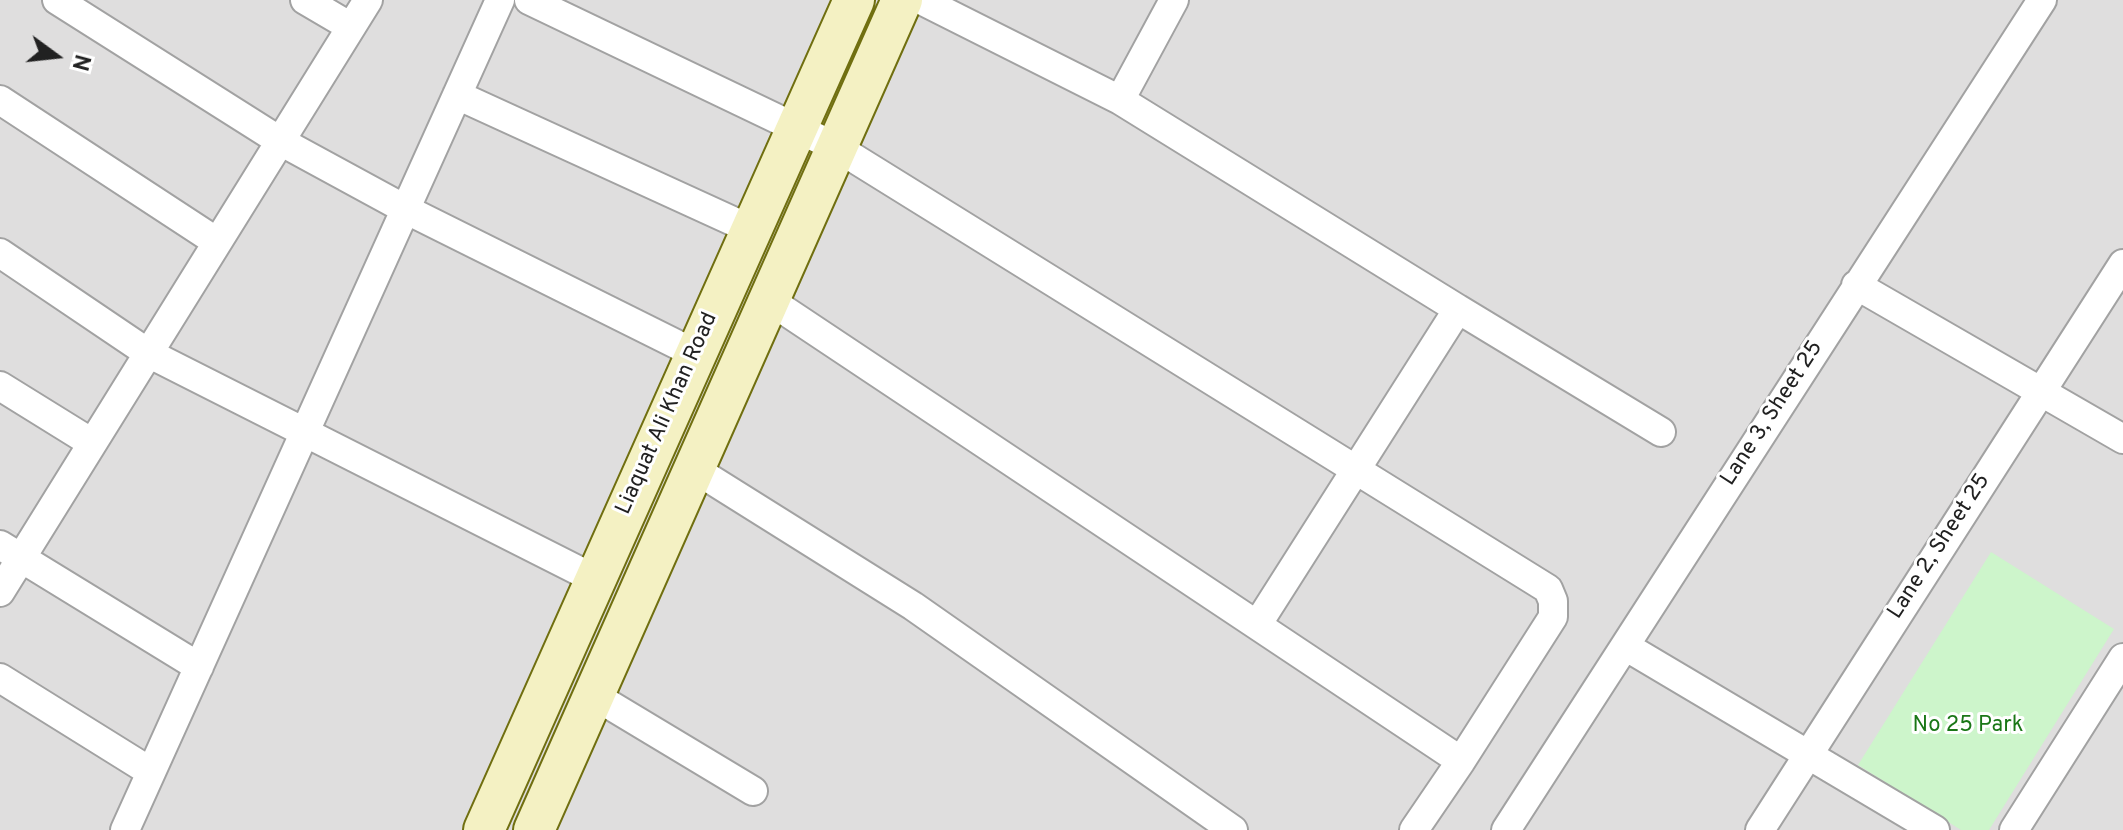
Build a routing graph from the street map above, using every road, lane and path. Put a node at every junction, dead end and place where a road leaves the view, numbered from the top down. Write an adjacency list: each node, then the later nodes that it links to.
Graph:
1 (57, 0): 16 (street)
2 (305, 0): 11 (street)
3 (368, 0): 11 (street)
4 (500, 0): 12 (street)
5 (529, 0): 15 (street)
6 (854, 0): 15 (main road, Liaquat Ali Khan Road)
7 (902, 0): 17 (main road, Liaquat Ali Khan Road)
8 (921, 0): 14 (street)
9 (1174, 0): 14 (street)
10 (2042, 0): 23 (street, Lane 3, Sheet 25)
11 (351, 27): 16 (street)
12 (457, 95): 18 (street); 19 (street)
13 (0, 100): 20 (street)
14 (1120, 100): 25 (street)
15 (795, 129): 17 (street); 19 (main road, Liaquat Ali Khan Road)
16 (280, 141): 18 (street); 20 (street)
17 (836, 147): 24 (main road, Liaquat Ali Khan Road); 34 (street)
18 (405, 209): 27 (street); 30 (street)
19 (750, 229): 27 (main road, Liaquat Ali Khan Road)
20 (217, 242): 26 (street)
21 (0, 253): 26 (street)
22 (2123, 264): 29 (street, Lane 2, Sheet 25)
23 (1856, 285): 29 (street); 40 (street, Lane 3, Sheet 25)
24 (769, 300): 35 (main road, Liaquat Ali Khan Road); 39 (street)
25 (1458, 309): 31 (street); 34 (street)
26 (148, 353): 30 (street); 33 (street)
27 (694, 353): 37 (main road, Liaquat Ali Khan Road)
28 (0, 386): 33 (street)
29 (2041, 390): 32 (street); 45 (street, Lane 2, Sheet 25)
30 (305, 432): 37 (street); 42 (street)
31 (1661, 432)
32 (2123, 439)
33 (92, 443): 36 (street)
34 (1356, 467): 39 (street); 46 (street)
35 (696, 470): 44 (main road, Liaquat Ali Khan Road); 52 (street)
36 (10, 551): 38 (street); 42 (street)
37 (595, 579): 50 (main road, Liaquat Ali Khan Road)
38 (0, 592)
39 (1257, 625): 46 (street)
40 (1625, 646): 45 (street); 54 (street, Lane 3, Sheet 25)
41 (2123, 658): 57 (street)
42 (199, 667): 47 (street)
43 (0, 678): 47 (street)
44 (595, 696): 48 (street); 51 (main road, Liaquat Ali Khan Road)
45 (1807, 756): 55 (street, Lane 2, Sheet 25); 56 (street)
46 (1461, 761): 53 (street)
47 (151, 772): 49 (street)
48 (753, 791)
49 (125, 830)
50 (484, 830)
51 (534, 830)
52 (1233, 830)
53 (1414, 830)
54 (1506, 830)
55 (1760, 830)
56 (1935, 830)
57 (2014, 830)

